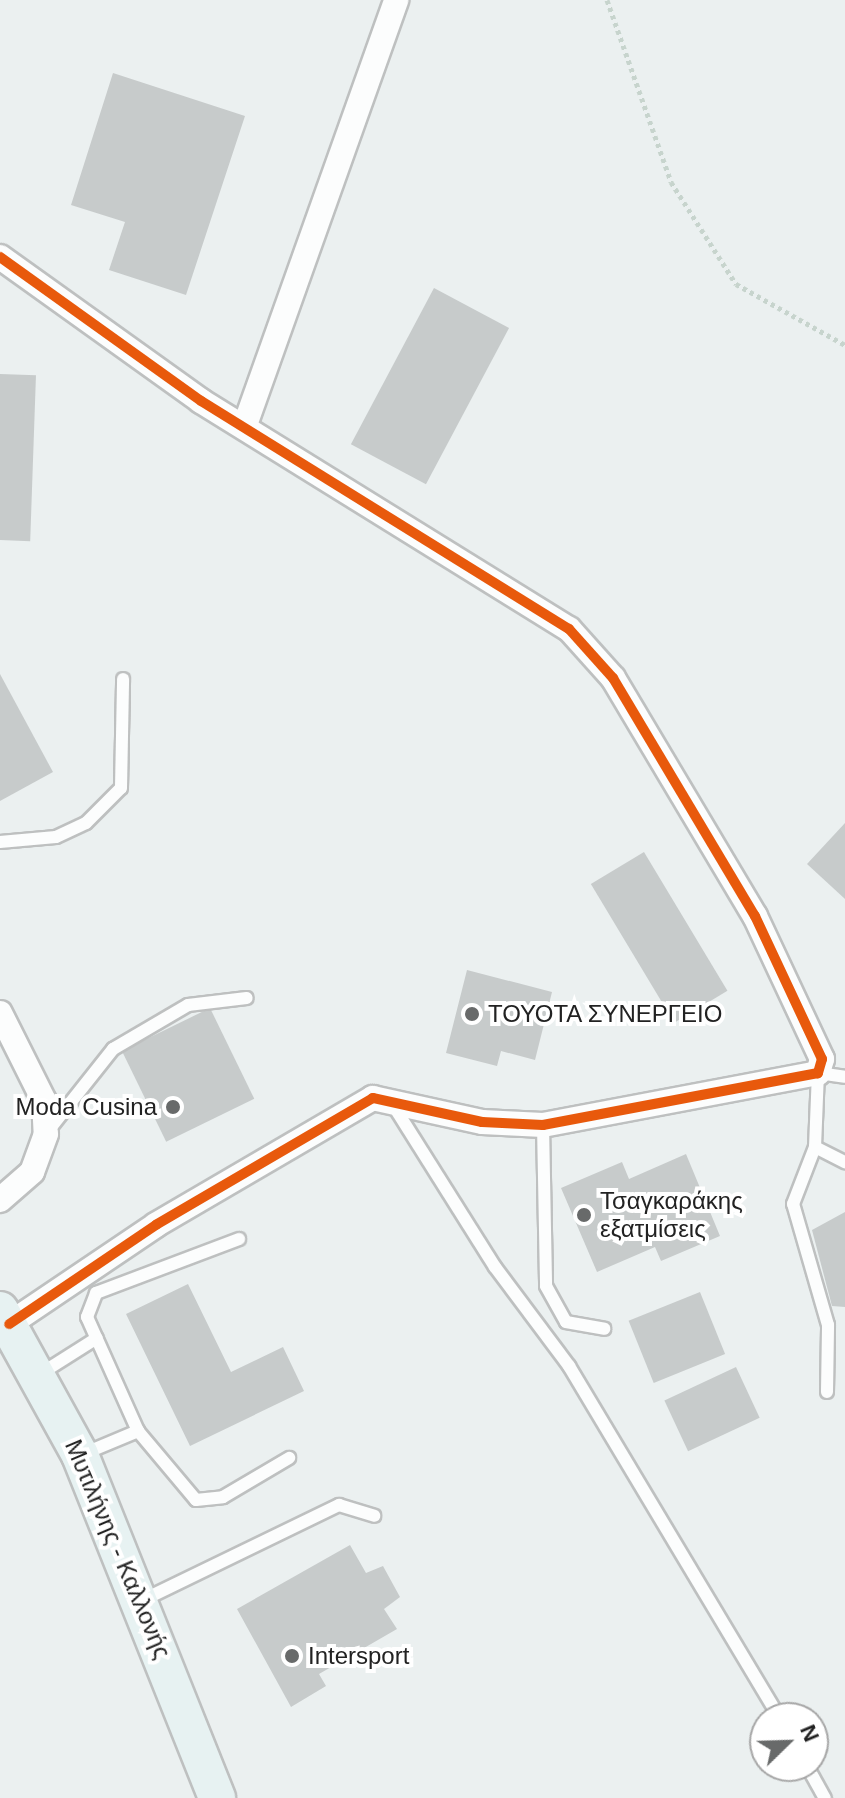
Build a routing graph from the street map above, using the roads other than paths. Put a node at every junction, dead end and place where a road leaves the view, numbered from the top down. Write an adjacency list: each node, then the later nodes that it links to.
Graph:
1 (396, 0): 3 (street)
2 (0, 257): 3 (street)
3 (245, 425): 8 (street)
4 (123, 679): 5 (lane)
5 (0, 842)
6 (247, 998): 12 (lane)
7 (0, 1013): 12 (street)
8 (818, 1073): 9 (lane); 11 (street); 13 (lane)
9 (845, 1077)
10 (390, 1098): 11 (street); 17 (street); 27 (lane)
11 (543, 1125): 18 (lane)
12 (46, 1134): 15 (street)
13 (815, 1147): 14 (lane); 21 (lane)
14 (845, 1162)
15 (0, 1200)
16 (239, 1239): 19 (lane)
17 (4, 1317): 20 (main road, Μυτιλήνης - Καλλονής)
18 (604, 1329)
19 (97, 1338): 20 (lane); 22 (lane)
20 (40, 1374): 23 (main road, Μυτιλήνης - Καλλονής)
21 (827, 1392)
22 (138, 1431): 23 (lane); 24 (lane)
23 (80, 1455): 26 (main road, Μυτιλήνης - Καλλονής)
24 (289, 1458)
25 (374, 1516): 26 (lane)
26 (143, 1600): 28 (main road, Μυτιλήνης - Καλλονής)
27 (770, 1702)
28 (217, 1798)

